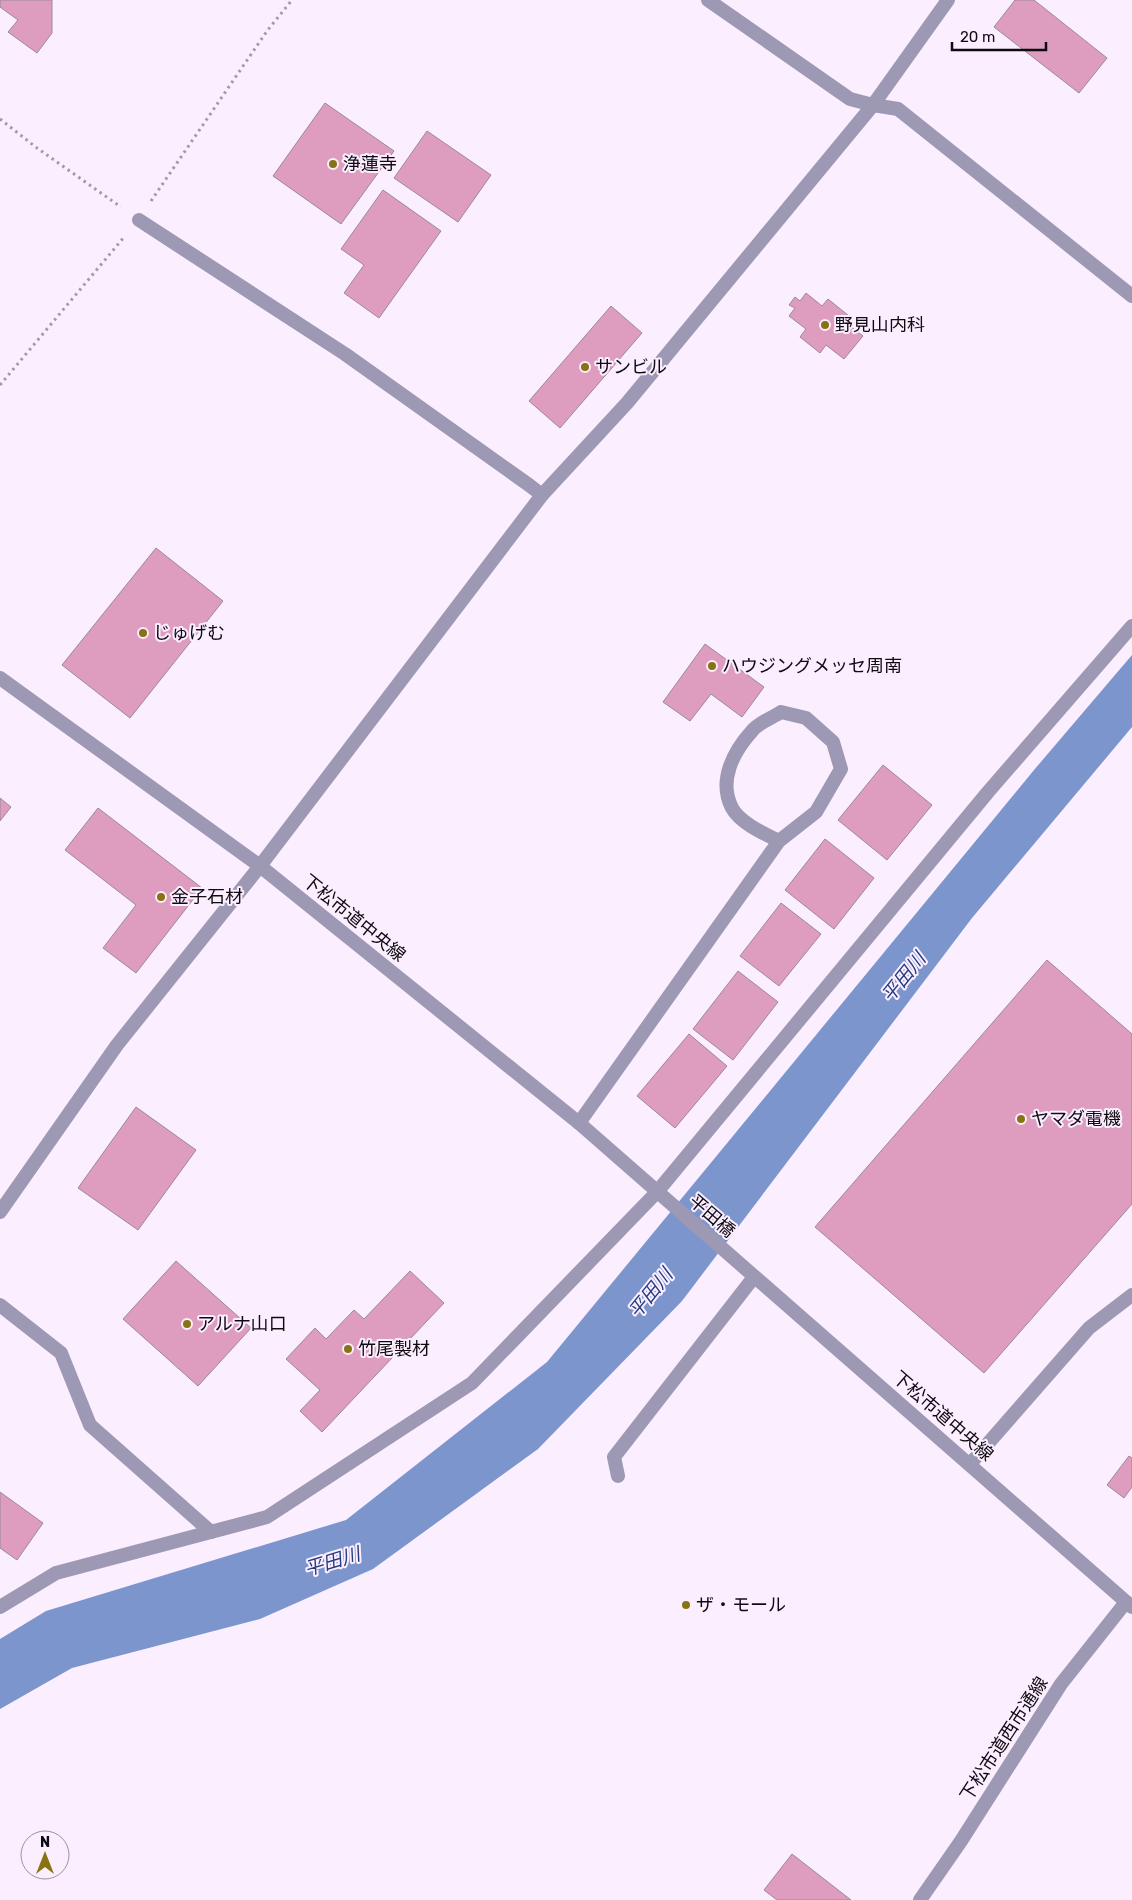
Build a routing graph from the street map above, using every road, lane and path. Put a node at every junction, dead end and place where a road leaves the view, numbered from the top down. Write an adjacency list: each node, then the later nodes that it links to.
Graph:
1 (292, 0): 6 (path)
2 (708, 0): 4 (street)
3 (948, 0): 4 (street)
4 (873, 105): 7 (street); 9 (street)
5 (0, 119): 6 (path)
6 (139, 220): 8 (path); 9 (street)
7 (1132, 296)
8 (0, 385)
9 (542, 495): 13 (street)
10 (1132, 626): 15 (street)
11 (0, 678): 13 (street, 下松市道中央線)
12 (779, 842): 12 (street); 14 (street)
13 (260, 866): 14 (street, 下松市道中央線); 17 (street)
14 (579, 1123): 15 (street, 下松市道中央線)
15 (657, 1192): 16 (street, 下松市道中央線); 24 (street)
16 (671, 1205): 18 (street, 平田橋)
17 (0, 1212)
18 (729, 1255): 19 (street, 下松市道中央線)
19 (754, 1277): 22 (street, 下松市道中央線); 23 (street)
20 (1132, 1296): 22 (street)
21 (0, 1305): 24 (street)
22 (970, 1464): 25 (street, 下松市道中央線)
23 (618, 1476)
24 (211, 1532): 26 (street)
25 (1129, 1605): 27 (street, 下松市道西市通線)
26 (0, 1607)
27 (920, 1900)

